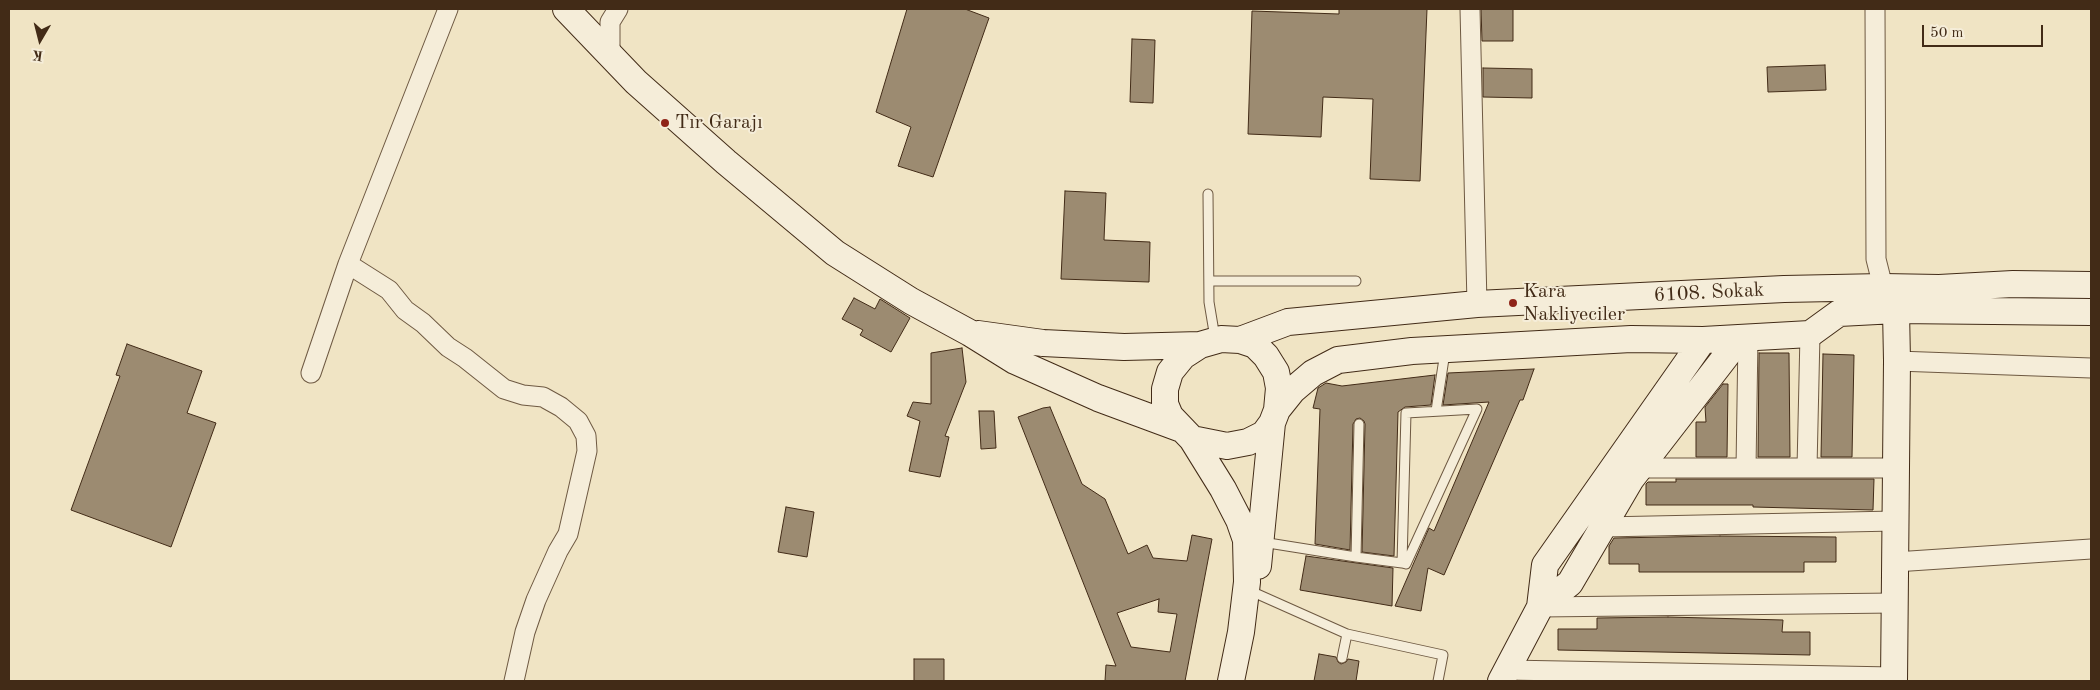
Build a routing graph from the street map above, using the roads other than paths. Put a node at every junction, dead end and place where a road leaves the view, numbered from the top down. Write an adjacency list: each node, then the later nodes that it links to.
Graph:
1 (448, 9): 8 (street)
2 (566, 9): 6 (main road)
3 (618, 9): 6 (street)
4 (1470, 9): 13 (street)
5 (1875, 9): 12 (street)
6 (610, 55): 16 (main road)
7 (1208, 194): 9 (lane)
8 (348, 264): 24 (street); 47 (street)
9 (1209, 281): 10 (lane); 20 (lane)
10 (1356, 281)
11 (2091, 285): 12 (main road, 6108. Sokak)
12 (1883, 287): 13 (main road, 6108. Sokak); 14 (main road)
13 (1477, 304): 20 (main road, 6108. Sokak)
14 (1896, 310): 15 (main road); 17 (main road); 22 (main road)
15 (2091, 312)
16 (970, 333): 20 (main road); 28 (main road)
17 (1810, 334): 18 (main road); 31 (street)
18 (1744, 337): 19 (main road); 29 (main road); 30 (street)
19 (1703, 340): 21 (main road); 42 (main road)
20 (1219, 342): 26 (main road); 28 (main road)
21 (1446, 349): 25 (lane); 26 (main road)
22 (1897, 361): 23 (street); 32 (main road)
23 (2091, 368)
24 (311, 373)
25 (1436, 411): 39 (lane); 39 (lane)
26 (1275, 417): 28 (main road); 35 (main road)
27 (1358, 424): 37 (lane)
28 (1185, 433): 48 (main road)
29 (1639, 468): 30 (street); 34 (main road)
30 (1746, 468): 31 (street)
31 (1807, 468): 32 (street)
32 (1896, 468): 33 (main road)
33 (1895, 521): 34 (street); 38 (main road)
34 (1603, 527): 42 (main road)
35 (1260, 542): 37 (lane); 40 (main road)
36 (2091, 549): 38 (street)
37 (1356, 556): 39 (lane)
38 (1895, 562): 41 (main road)
39 (1402, 564)
40 (1255, 593): 43 (lane); 49 (main road)
41 (1894, 603): 42 (street); 46 (main road)
42 (1540, 607): 45 (main road)
43 (1347, 634): 44 (lane); 50 (lane)
44 (1342, 658)
45 (1504, 675): 46 (street)
46 (1894, 679)
47 (514, 681)
48 (1231, 681)
49 (1246, 681)
50 (1438, 681)

